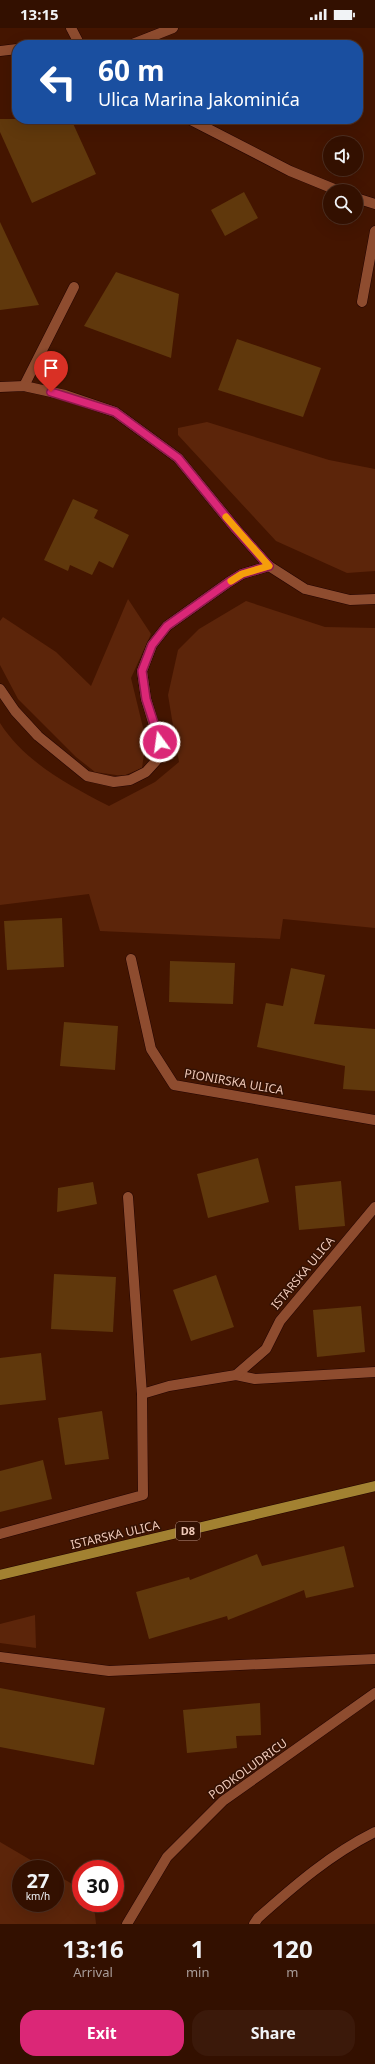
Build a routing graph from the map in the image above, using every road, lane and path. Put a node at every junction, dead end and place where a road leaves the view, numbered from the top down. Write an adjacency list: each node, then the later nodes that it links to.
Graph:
1 (70, 28): 3 (street)
2 (173, 28): 4 (street)
3 (77, 40)
4 (143, 40)
5 (12, 50): 6 (street)
6 (0, 51)
7 (199, 124): 8 (street)
8 (323, 184)
9 (363, 200): 10 (street)
10 (375, 204)
11 (375, 231): 13 (street)
12 (74, 286): 14 (street)
13 (362, 302)
14 (24, 386): 15 (street); 16 (street)
15 (0, 387)
16 (269, 566): 17 (street); 18 (street)
17 (375, 600)
18 (0, 689)
19 (131, 959): 20 (street, PIONIRSKA ULICA)
20 (375, 1120)
21 (128, 1197): 25 (street)
22 (375, 1207): 24 (street, ISTARSKA ULICA)
23 (375, 1372): 24 (street)
24 (236, 1375): 25 (street)
25 (142, 1394): 27 (street)
26 (375, 1486): 28 (main road, ISTARSKA ULICA / D8)
27 (0, 1534)
28 (0, 1575)
29 (0, 1657): 30 (street)
30 (375, 1659)
31 (375, 1693): 33 (street, PODKOLUDRICU)
32 (375, 1832): 34 (street)
33 (127, 1924)
34 (254, 1924)

